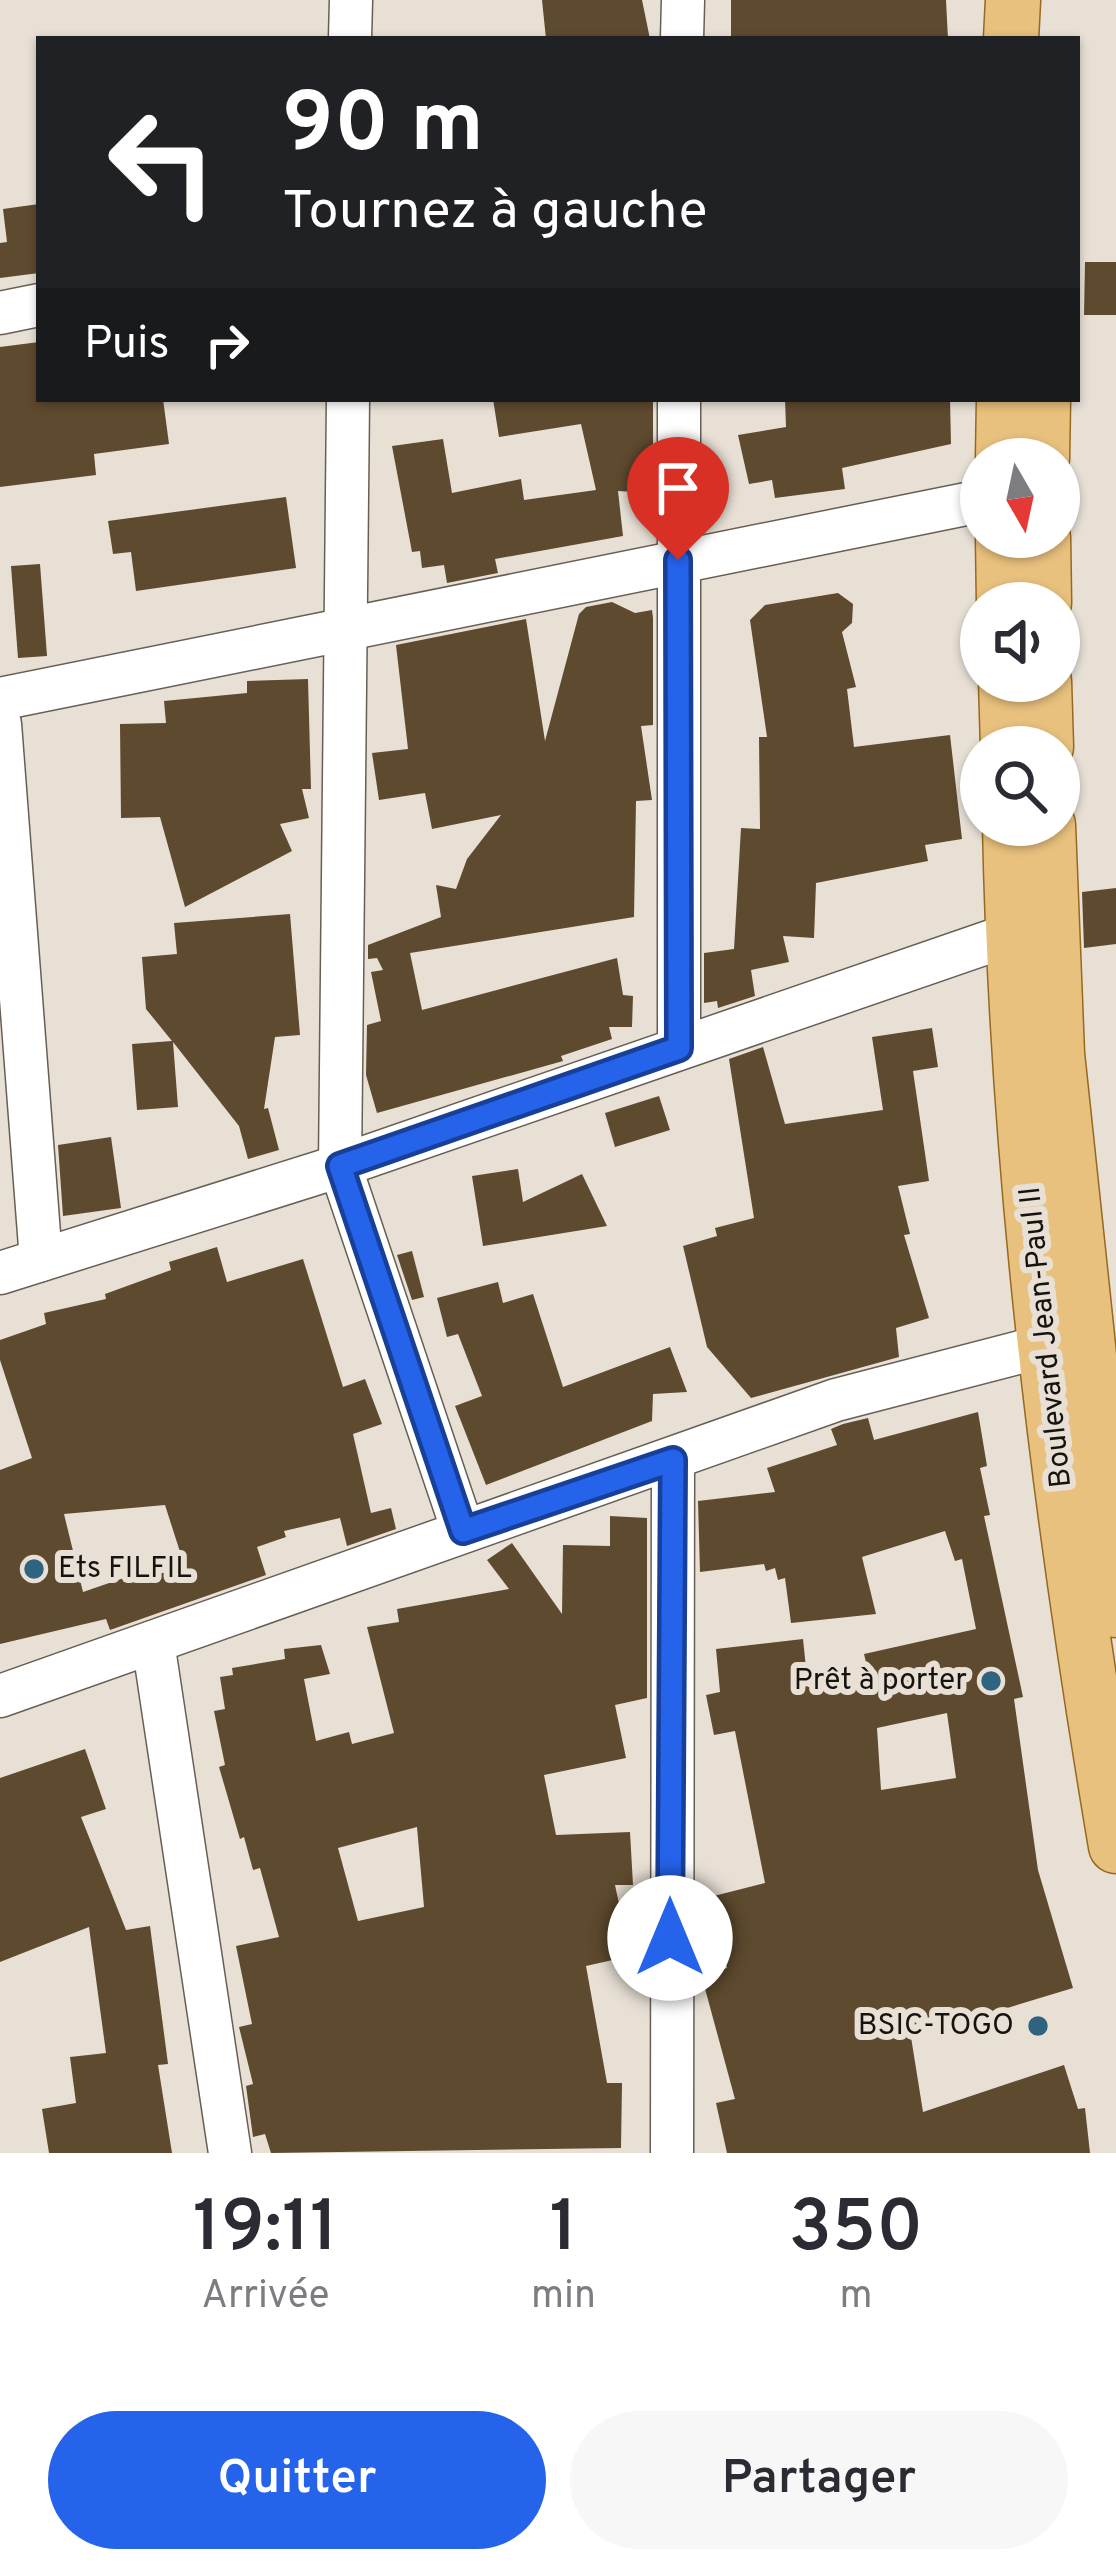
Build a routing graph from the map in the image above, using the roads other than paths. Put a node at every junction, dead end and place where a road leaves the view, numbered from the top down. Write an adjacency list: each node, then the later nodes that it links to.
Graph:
1 (350, 0): 5 (street)
2 (682, 0): 6 (street)
3 (1013, 0): 7 (main road)
4 (1048, 0): 8 (main road)
5 (350, 36)
6 (682, 36)
7 (1012, 36)
8 (1047, 36)
9 (36, 305): 10 (street)
10 (0, 313)
11 (348, 402): 19 (street)
12 (679, 402): 18 (street)
13 (1004, 402): 15 (main road)
14 (1043, 402): 16 (main road)
15 (1003, 438)
16 (1042, 438)
17 (960, 505): 18 (street)
18 (678, 560): 19 (street); 25 (street)
19 (348, 627): 20 (street); 26 (street)
20 (0, 699)
21 (0, 724): 27 (street)
22 (1010, 846): 24 (main road, Boulevard Jean-Paul II)
23 (1049, 846): 32 (main road, Boulevard Jean-Paul II)
24 (1012, 934): 25 (street); 29 (main road, Boulevard Jean-Paul II)
25 (679, 1048): 26 (street)
26 (340, 1166): 27 (street); 31 (street)
27 (41, 1260): 28 (street)
28 (0, 1273)
29 (1044, 1346): 30 (street); 35 (main road, Boulevard Jean-Paul II)
30 (673, 1460): 31 (street); 37 (street)
31 (463, 1531): 33 (street)
32 (1116, 1610)
33 (153, 1642): 34 (street); 36 (street)
34 (0, 1696)
35 (1116, 1846)
36 (230, 2153)
37 (672, 2153)

